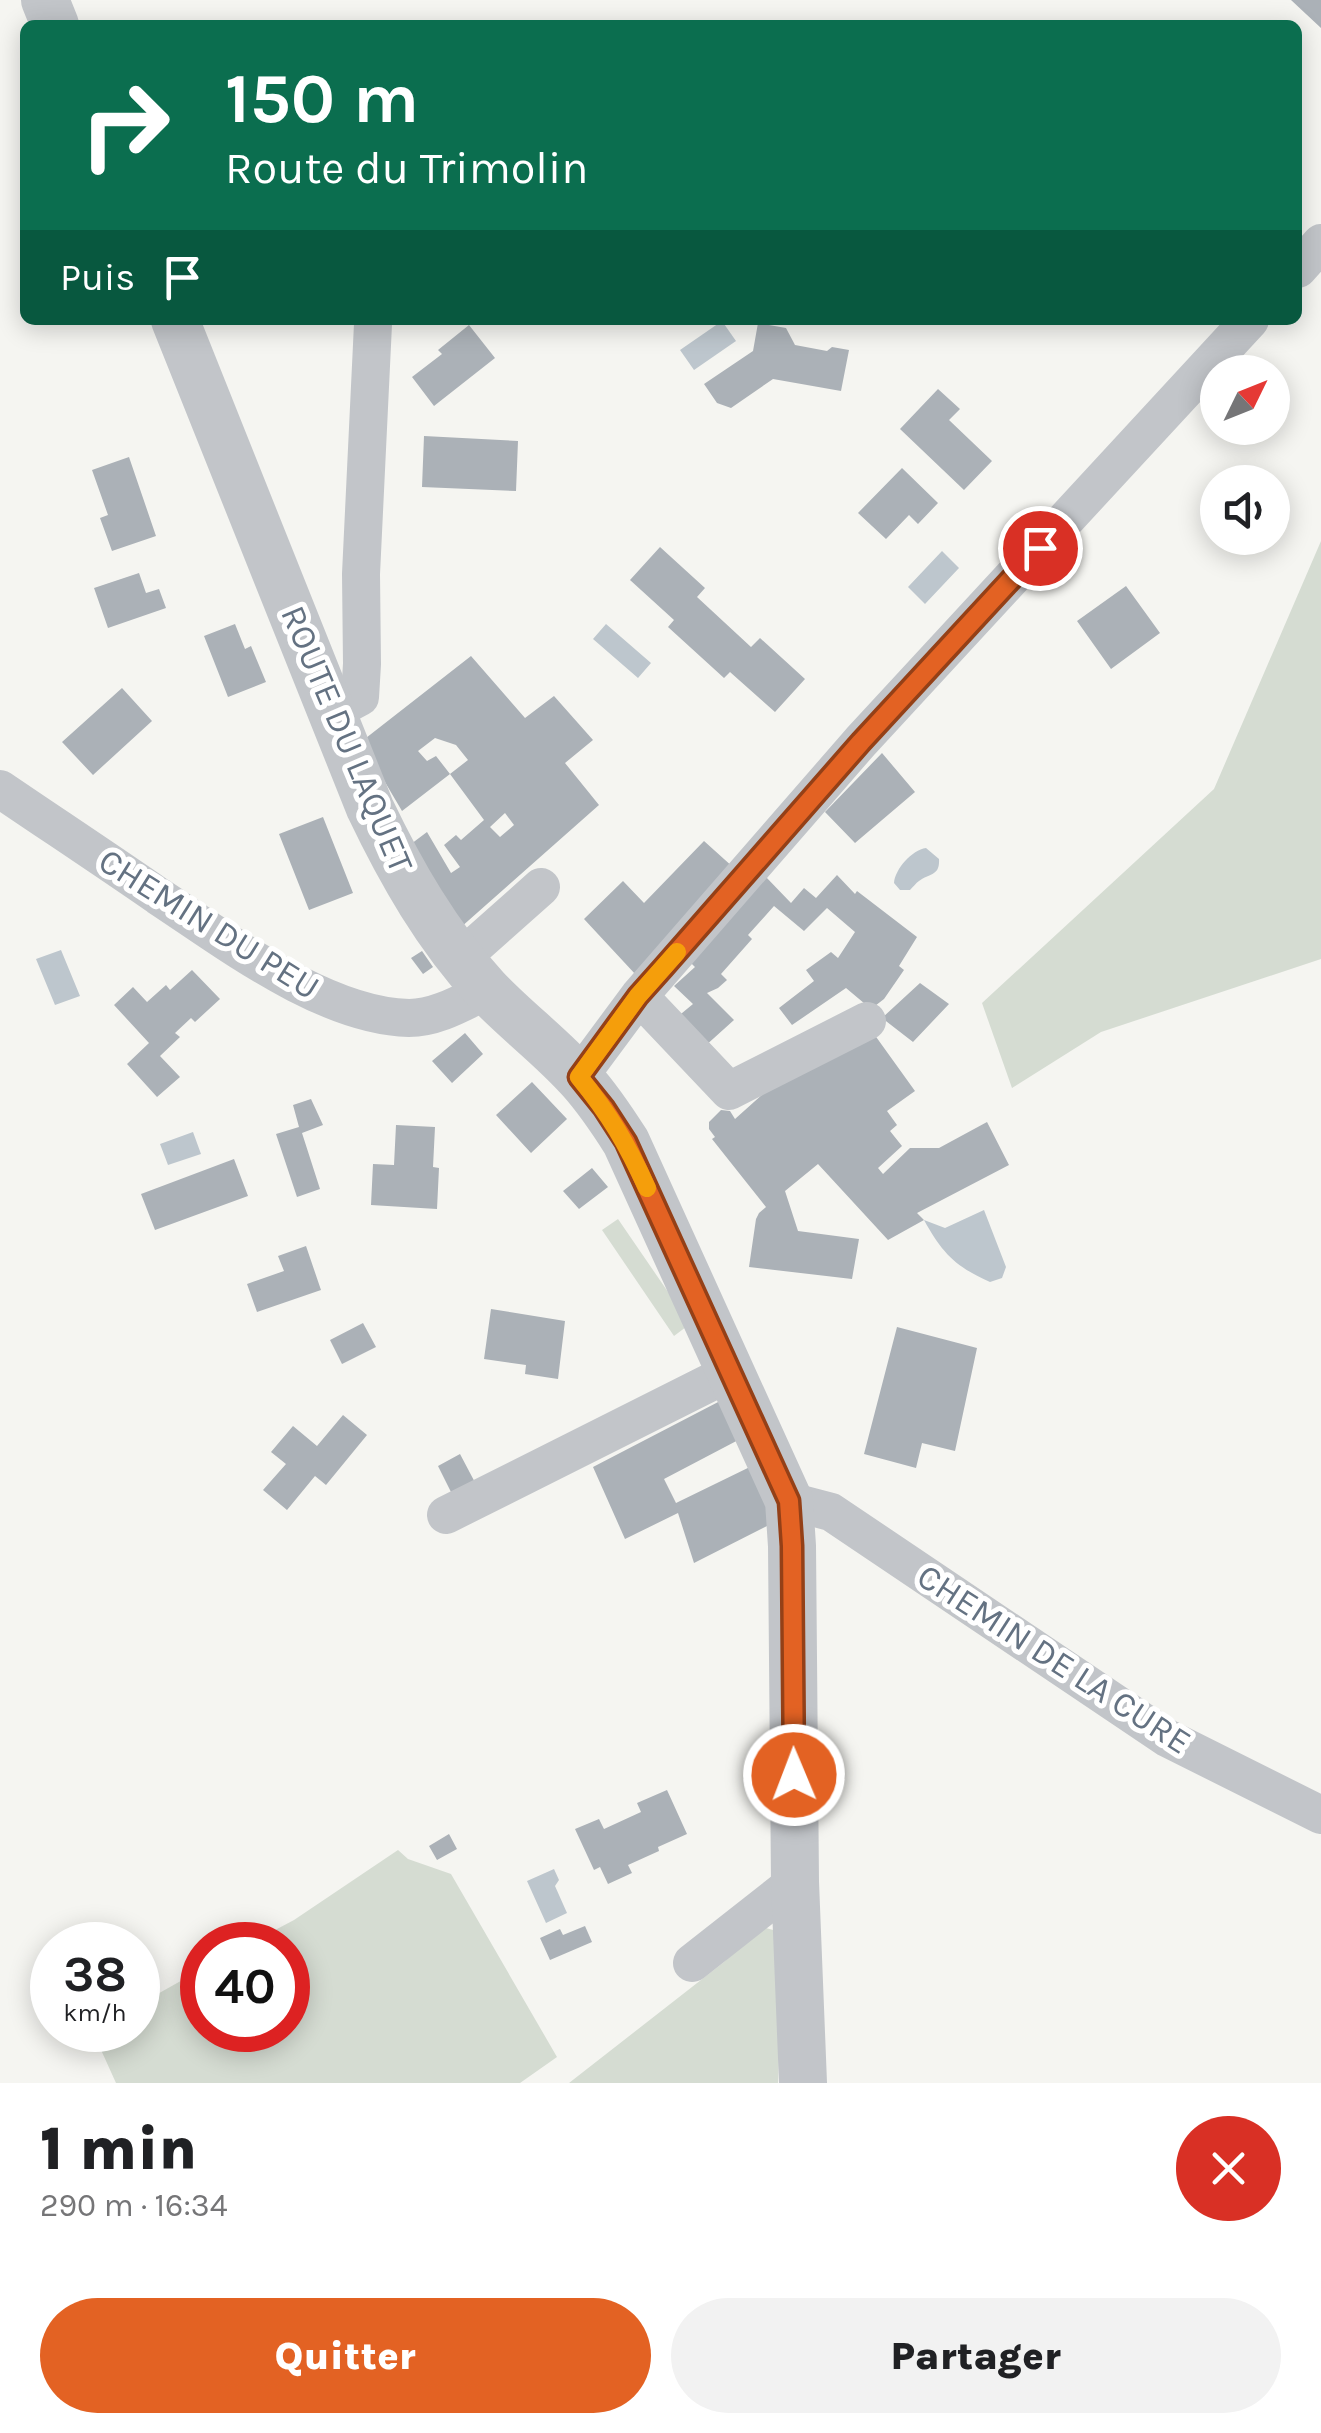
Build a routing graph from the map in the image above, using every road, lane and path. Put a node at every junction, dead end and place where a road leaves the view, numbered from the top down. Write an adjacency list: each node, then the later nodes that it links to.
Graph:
1 (1321, 243): 2 (street)
2 (1302, 264)
3 (177, 325): 6 (street, ROUTE DU LAQUET)
4 (373, 325): 6 (street)
5 (1245, 325): 10 (street)
6 (332, 712): 9 (street, ROUTE DU LAQUET)
7 (0, 789): 9 (street, CHEMIN DU PEU)
8 (541, 887): 9 (street, CHEMIN DU PEU)
9 (474, 975): 12 (street, ROUTE DU LAQUET)
10 (638, 996): 11 (street); 12 (street)
11 (867, 1020)
12 (579, 1077): 13 (street, ROUTE DU LAQUET)
13 (732, 1372): 14 (street, ROUTE DU LAQUET); 15 (street)
14 (789, 1501): 16 (street, CHEMIN DE LA CURE); 17 (street, ROUTE DU LAQUET)
15 (446, 1515)
16 (1321, 1815)
17 (795, 1882): 18 (street); 19 (street, ROUTE DU LAQUET)
18 (692, 1963)
19 (803, 2083)

